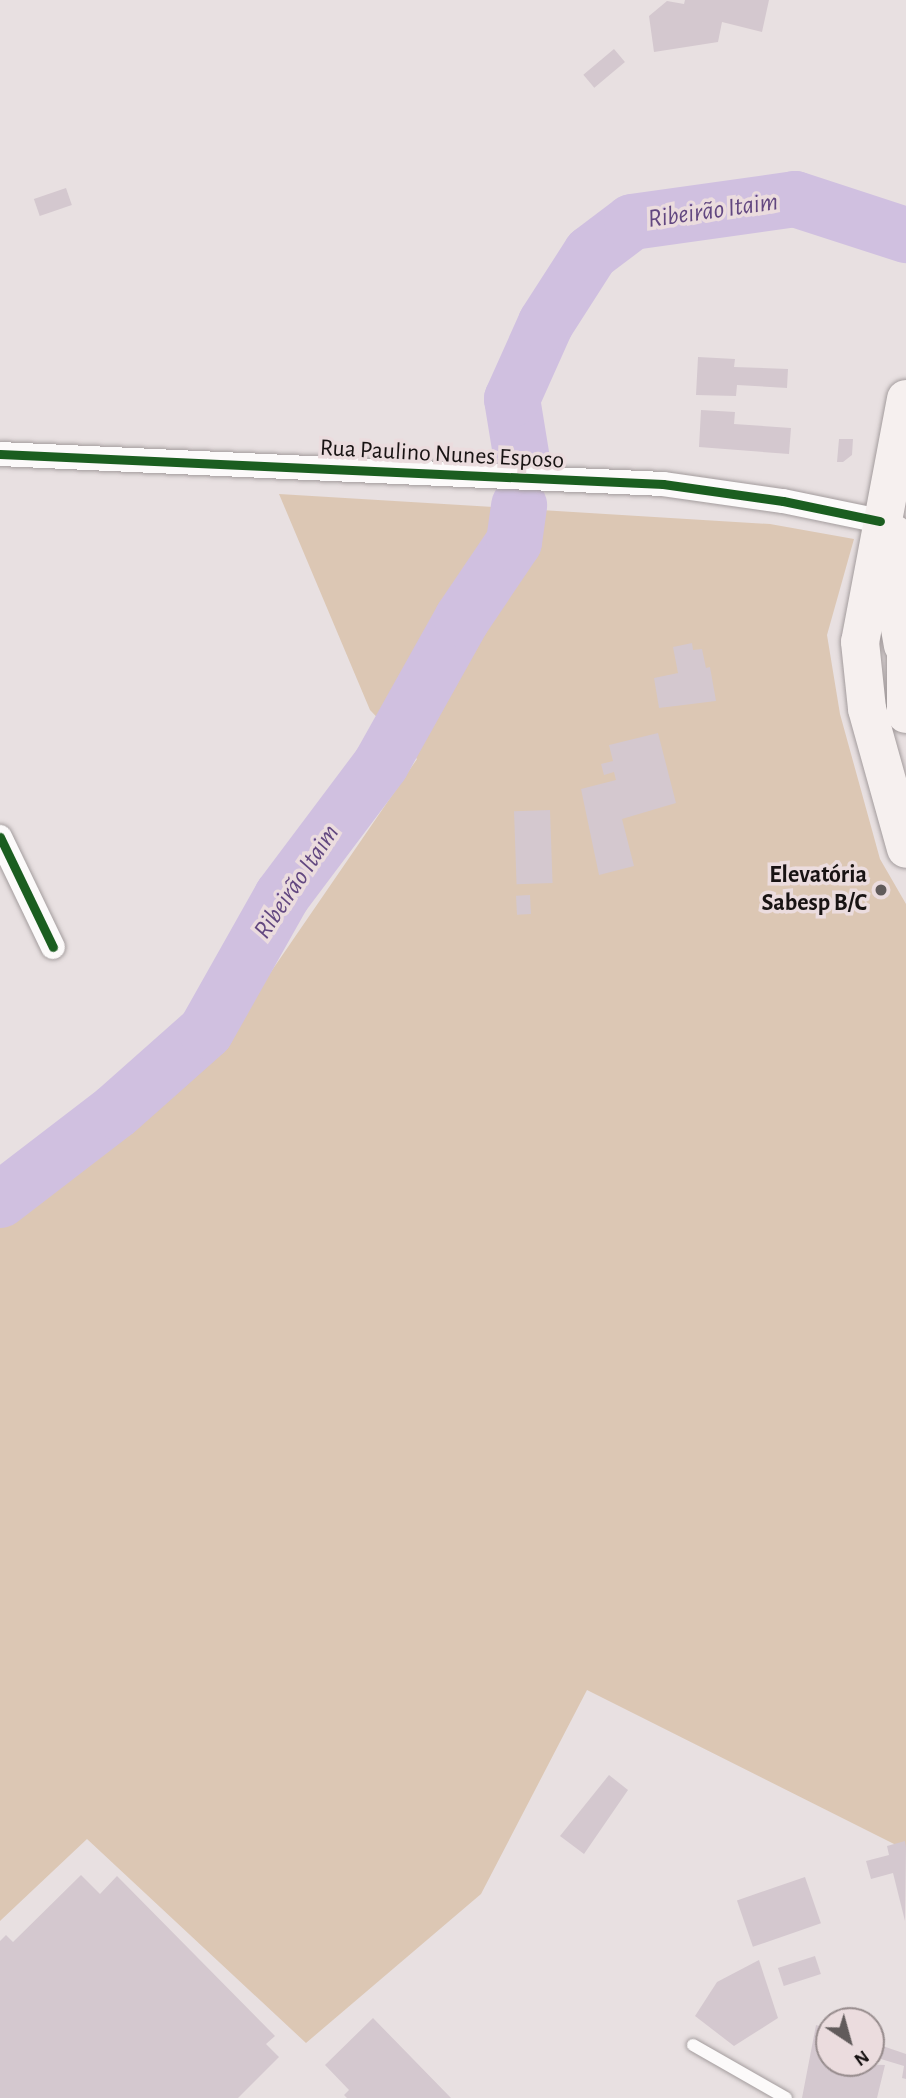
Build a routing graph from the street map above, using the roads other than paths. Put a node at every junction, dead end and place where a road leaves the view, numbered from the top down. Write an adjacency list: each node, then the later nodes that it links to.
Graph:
1 (906, 399): 3 (main road)
2 (0, 454): 3 (street, Rua Paulino Nunes Esposo)
3 (893, 512): 4 (main road); 7 (main road)
4 (905, 638): 5 (main road)
5 (906, 714)
6 (0, 837): 8 (street)
7 (906, 849)
8 (53, 947)
9 (693, 2045): 10 (lane)
10 (786, 2098)

